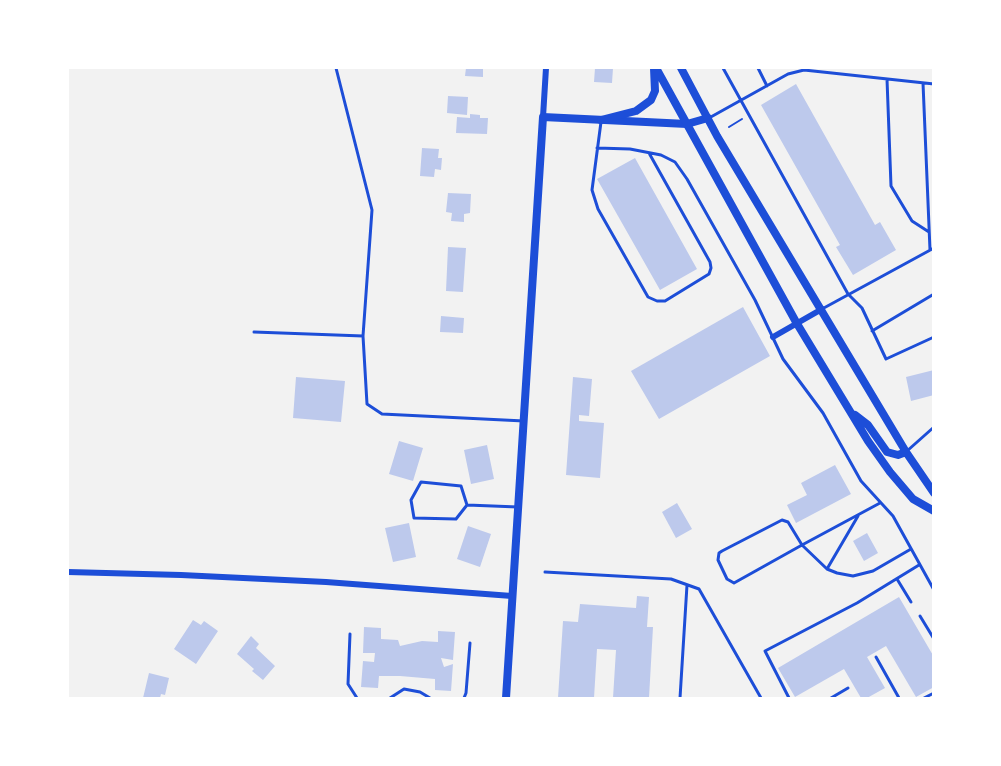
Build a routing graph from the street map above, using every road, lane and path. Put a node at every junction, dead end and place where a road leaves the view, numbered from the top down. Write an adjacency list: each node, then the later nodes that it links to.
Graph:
1 (336, 68): 28 (lane)
2 (546, 68): 13 (street)
3 (655, 68): 15 (main road); 16 (main road)
4 (681, 68): 14 (main road)
5 (723, 68): 11 (lane)
6 (758, 68): 10 (lane)
7 (887, 79): 8 (lane); 10 (lane); 20 (lane)
8 (923, 83): 9 (lane); 20 (lane)
9 (933, 84)
10 (768, 86): 11 (lane)
11 (741, 100): 12 (lane); 14 (lane)
12 (749, 116): 17 (path); 22 (lane)
13 (543, 117): 15 (street); 32 (street)
14 (708, 118): 16 (street); 24 (main road)
15 (601, 120): 16 (street); 18 (lane)
16 (687, 124): 25 (main road)
17 (729, 127)
18 (597, 148): 19 (lane); 19 (lane)
19 (649, 153): 29 (lane)
20 (929, 232): 21 (lane)
21 (932, 249): 22 (lane)
22 (848, 294): 24 (lane); 26 (lane)
23 (933, 294): 26 (lane)
24 (822, 309): 25 (street); 34 (main road)
25 (796, 322): 29 (street); 31 (main road)
26 (872, 331): 30 (lane)
27 (254, 332): 28 (lane)
28 (363, 336): 32 (lane)
29 (773, 337): 36 (lane)
30 (933, 337)
31 (850, 411): 34 (main road); 39 (main road)
32 (524, 421): 38 (street)
33 (933, 427): 34 (lane)
34 (906, 452): 35 (main road)
35 (933, 493)
36 (880, 502): 40 (lane); 42 (lane)
37 (467, 505): 37 (lane); 38 (lane)
38 (518, 507): 50 (street)
39 (933, 511)
40 (858, 515): 41 (lane); 44 (lane)
41 (802, 545): 41 (lane); 44 (lane)
42 (911, 549): 43 (lane); 44 (lane)
43 (919, 565): 47 (lane); 49 (lane)
44 (827, 569)
45 (68, 572): 50 (street)
46 (544, 572): 48 (lane)
47 (897, 579): 51 (lane); 66 (lane)
48 (687, 585): 64 (lane); 65 (lane)
49 (933, 590)
50 (512, 596): 63 (street)
51 (911, 602)
52 (920, 616): 54 (lane)
53 (350, 634): 59 (lane)
54 (933, 639)
55 (470, 643): 62 (lane)
56 (876, 657): 68 (lane)
57 (848, 688): 67 (lane)
58 (933, 693): 69 (lane)
59 (357, 699)
60 (390, 699): 61 (lane)
61 (430, 699)
62 (464, 699)
63 (506, 699)
64 (680, 699)
65 (761, 699)
66 (789, 699)
67 (831, 699)
68 (899, 699)
69 (924, 699)

